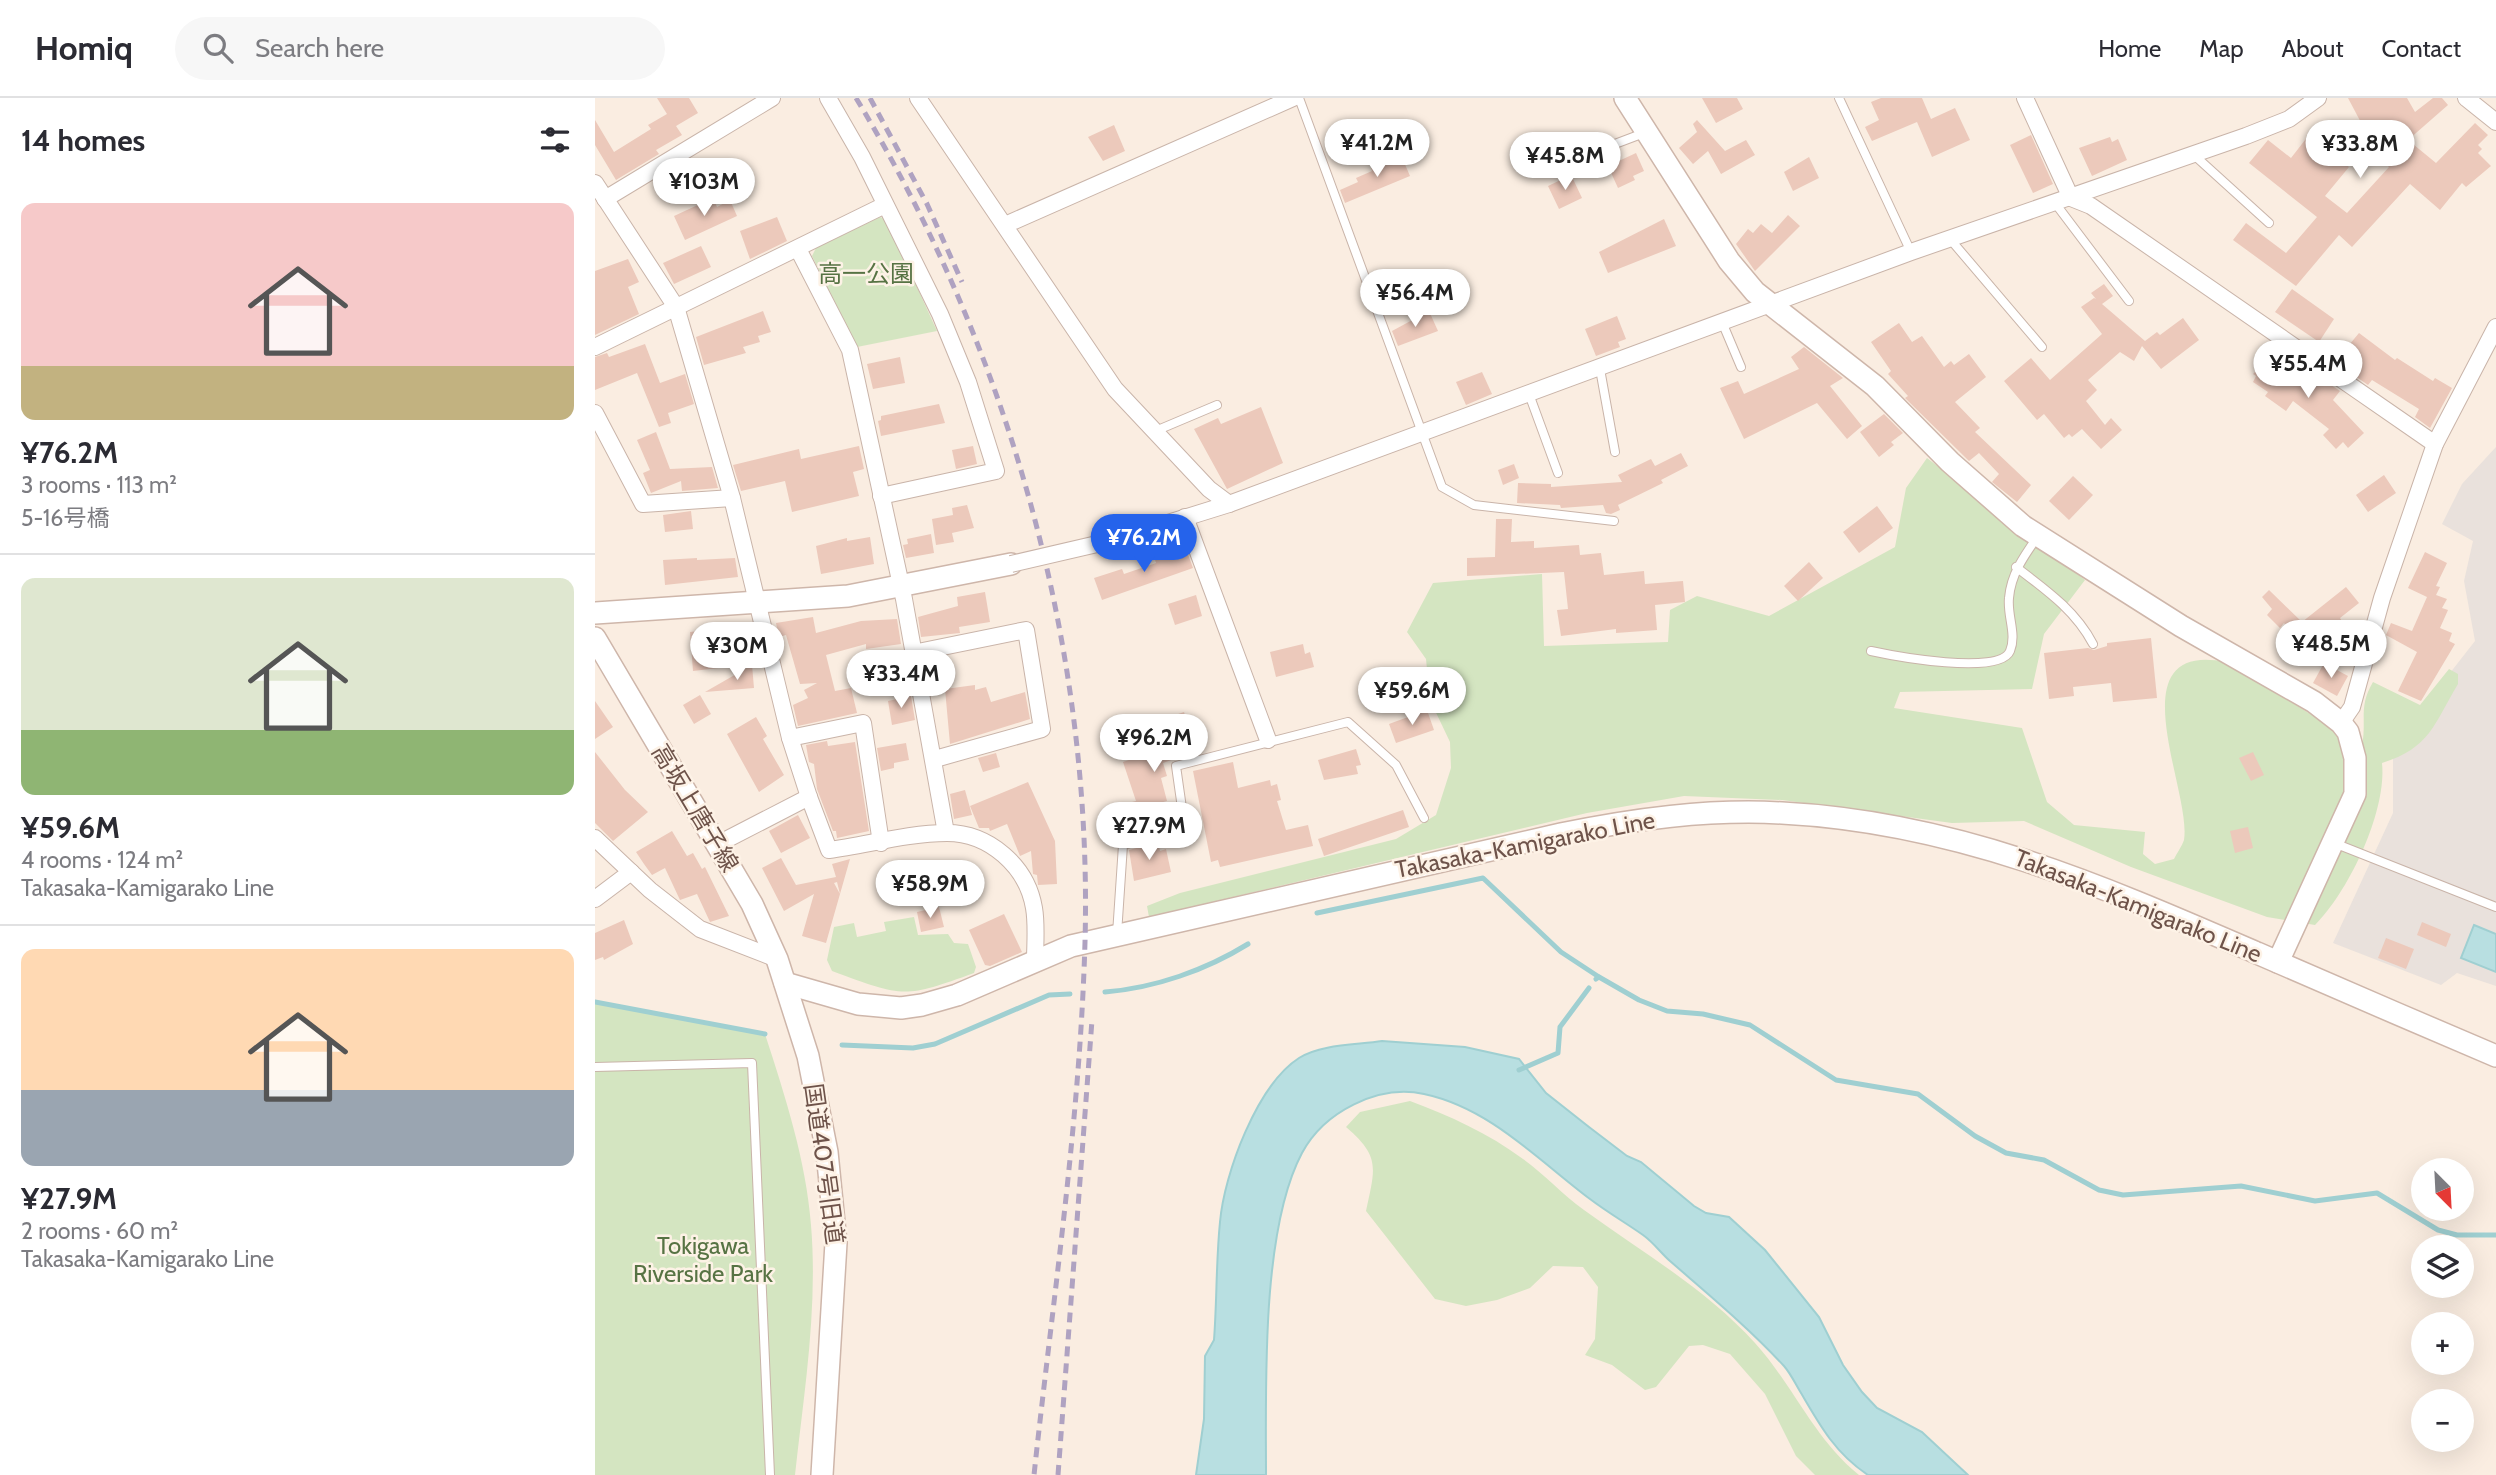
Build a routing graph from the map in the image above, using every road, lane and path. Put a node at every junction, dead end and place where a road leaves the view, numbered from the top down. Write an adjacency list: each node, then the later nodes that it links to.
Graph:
1 (772, 98): 17 (street)
2 (828, 98): 19 (street)
3 (918, 98): 21 (street)
4 (1293, 98): 21 (street)
5 (1299, 98): 38 (lane)
6 (1625, 98): 12 (main road)
7 (1839, 98): 24 (lane)
8 (2025, 98): 16 (street)
9 (2318, 98): 13 (street)
10 (2466, 98): 11 (street)
11 (2496, 122)
12 (1647, 132): 14 (lane); 26 (main road)
13 (2194, 155): 16 (street); 20 (lane)
14 (1546, 170)
15 (595, 183): 17 (street)
16 (2071, 198): 18 (street); 39 (street)
17 (605, 199): 27 (street)
18 (2055, 203): 22 (street); 25 (lane)
19 (885, 205): 23 (street); 42 (street)
20 (2269, 223)
21 (1005, 225): 37 (street)
22 (1950, 239): 24 (street); 31 (lane)
23 (798, 249): 27 (street); 42 (street)
24 (1911, 252): 26 (street)
25 (2129, 301)
26 (1771, 303): 28 (street); 47 (main road)
27 (676, 307): 30 (street); 43 (street)
28 (1722, 322): 32 (lane); 33 (street)
29 (2496, 327): 39 (street)
30 (595, 347)
31 (2042, 347)
32 (1741, 367)
33 (1599, 369): 34 (street); 40 (lane)
34 (1529, 394): 38 (street); 41 (lane)
35 (1217, 405): 37 (lane)
36 (595, 413): 43 (street)
37 (1153, 432): 44 (street)
38 (1421, 433): 44 (street); 46 (lane)
39 (2435, 444): 57 (street)
40 (1615, 452)
41 (1558, 473)
42 (881, 496): 50 (street)
43 (732, 498): 51 (street)
44 (1229, 504): 45 (street)
45 (1185, 517): 48 (street, bridge); 59 (street)
46 (1614, 521)
47 (2038, 536): 49 (lane); 57 (main road)
48 (1011, 564): 50 (main road)
49 (2017, 567): 54 (lane); 55 (lane)
50 (902, 587): 51 (main road); 56 (street)
51 (760, 602): 52 (main road); 58 (street)
52 (595, 613)
53 (595, 638): 67 (main road, 高坂上唐子線)
54 (2093, 644)
55 (1871, 651)
56 (913, 653): 60 (street); 60 (street)
57 (2341, 723): 66 (main road)
58 (790, 738): 61 (street); 65 (street)
59 (1268, 740): 62 (lane); 71 (lane)
60 (935, 759): 63 (street)
61 (809, 797): 65 (street); 67 (street)
62 (1424, 818)
63 (946, 833): 65 (street); 73 (street)
64 (595, 838): 68 (street)
65 (881, 843)
66 (2334, 843): 70 (lane); 74 (main road)
67 (716, 845): 72 (main road, 高坂上唐子線)
68 (631, 872): 69 (street); 72 (street)
69 (595, 900)
70 (2496, 907)
71 (1117, 935): 73 (main road, Takasaka-Kamigarako Line); 74 (main road, Takasaka-Kamigarako Line)
72 (777, 959): 75 (main road, 高坂上唐子線)
73 (1035, 962): 75 (main road, Takasaka-Kamigarako Line)
74 (2278, 962): 76 (main road, Takasaka-Kamigarako Line)
75 (785, 983): 79 (main road, 国道407号旧道)
76 (2496, 1056)
77 (595, 1067): 78 (lane)
78 (770, 1475)
79 (821, 1475)

